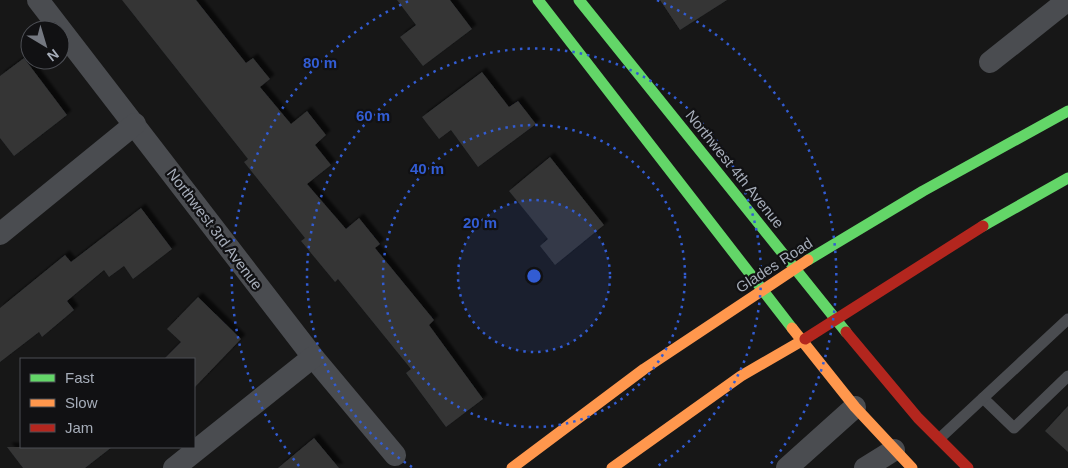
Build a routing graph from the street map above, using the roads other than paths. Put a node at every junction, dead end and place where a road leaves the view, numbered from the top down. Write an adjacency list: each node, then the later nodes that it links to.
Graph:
1 (38, 0): 7 (street, Northwest 3rd Avenue)
2 (538, 0): 11 (street)
3 (579, 0): 10 (street, Northwest 4th Avenue)
4 (1068, 0): 5 (street)
5 (990, 62)
6 (1068, 111): 10 (street, Glades Road)
7 (135, 124): 9 (street); 15 (street, Northwest 3rd Avenue)
8 (1068, 178): 12 (street)
9 (0, 234)
10 (795, 268): 11 (street, Glades Road); 12 (street, Northwest 4th Avenue)
11 (764, 289): 14 (street); 23 (street, Glades Road)
12 (836, 319): 14 (street); 19 (street, Northwest 4th Avenue)
13 (1068, 319): 17 (lane)
14 (802, 341): 18 (street); 24 (street)
15 (313, 357): 21 (street, Northwest 3rd Avenue); 22 (street)
16 (1068, 376): 17 (lane)
17 (983, 398): 19 (lane)
18 (855, 407): 20 (street); 25 (street)
19 (939, 439): 28 (street, Northwest 4th Avenue)
20 (894, 450): 26 (street); 27 (street)
21 (395, 455)
22 (174, 468)
23 (512, 468)
24 (612, 468)
25 (787, 468)
26 (865, 468)
27 (912, 468)
28 (968, 468)

